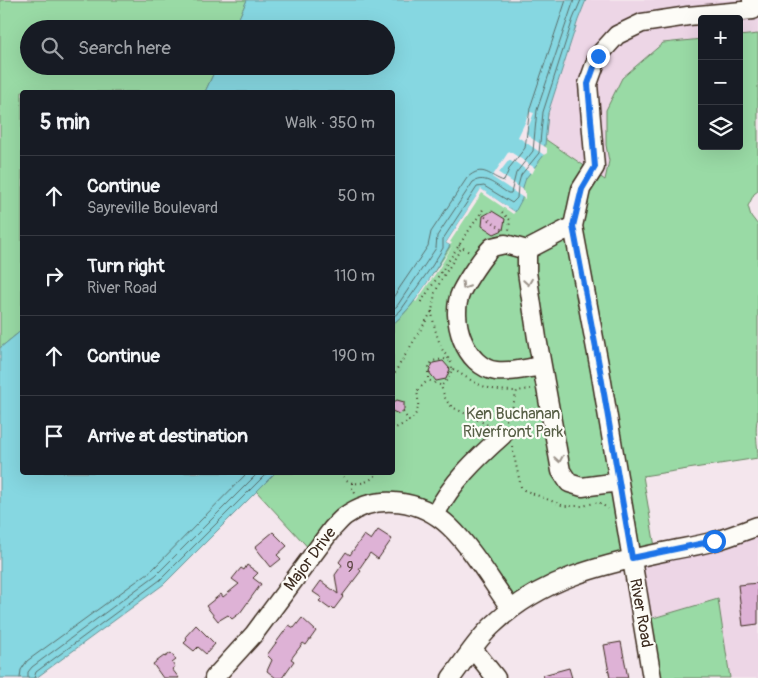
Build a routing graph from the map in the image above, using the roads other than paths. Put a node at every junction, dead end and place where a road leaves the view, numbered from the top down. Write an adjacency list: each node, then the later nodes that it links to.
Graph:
1 (755, 0): 2 (street)
2 (573, 226): 3 (street); 6 (street, River Road)
3 (527, 250): 4 (street, one-way to 4); 4 (street, one-way to 4)
4 (542, 366): 6 (street, one-way to 6)
5 (499, 432): 7 (street)
6 (619, 482): 9 (street, River Road)
7 (434, 515): 10 (street, Major Drive); 12 (street, Major Drive)
8 (758, 526): 9 (street)
9 (632, 558): 10 (street); 15 (street, River Road)
10 (511, 609): 11 (street)
11 (473, 649): 13 (street); 14 (street)
12 (214, 678)
13 (451, 678)
14 (496, 678)
15 (652, 678)

